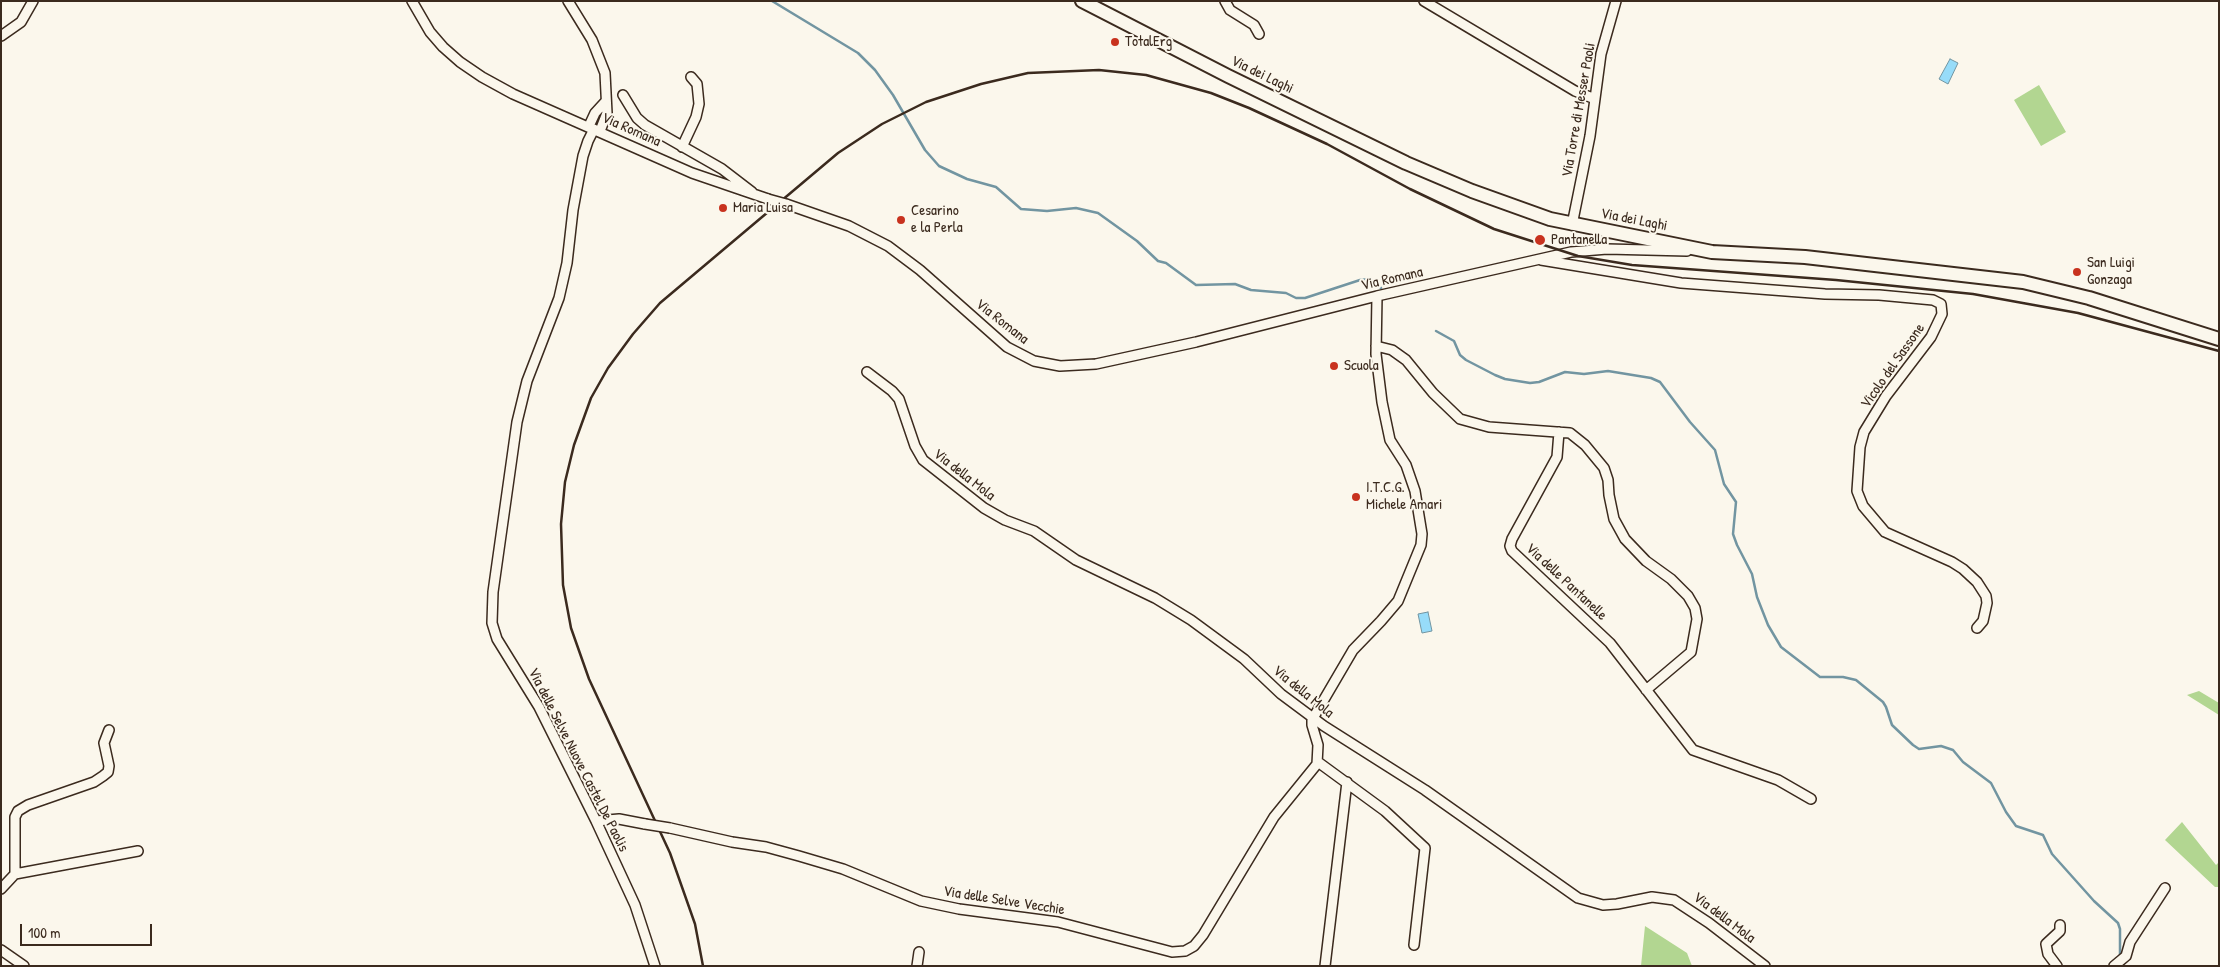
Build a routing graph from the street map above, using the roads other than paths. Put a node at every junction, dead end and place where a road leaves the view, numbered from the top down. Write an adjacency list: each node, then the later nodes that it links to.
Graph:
1 (34, 1): 9 (street)
2 (412, 1): 14 (street, Via Romana)
3 (568, 1): 13 (street)
4 (1082, 1): 17 (main road, Via dei Laghi)
5 (1225, 1): 8 (street)
6 (1424, 1): 12 (street)
7 (1616, 1): 12 (street, Via Torre di Messer Paoli)
8 (1259, 34)
9 (1, 36)
10 (691, 77): 15 (street)
11 (623, 95): 15 (street)
12 (1595, 99): 17 (street, Via Torre di Messer Paoli)
13 (606, 101): 14 (street); 14 (street)
14 (594, 129): 16 (street, Via Romana); 32 (street, Via delle Selve Nuove Castel De Paolis)
15 (682, 146): 16 (street)
16 (756, 195): 20 (street, Via Romana, bridge)
17 (1572, 225): 18 (main road, Via dei Laghi)
18 (1712, 252): 19 (street, Via Romana); 21 (main road, Via dei Laghi)
19 (1538, 260): 20 (street, Via Romana); 25 (street, Vicolo del Sassone)
20 (1376, 296): 22 (street)
21 (2219, 339)
22 (1376, 346): 24 (street); 27 (street)
23 (867, 372): 27 (street, Via della Mola)
24 (1559, 432): 26 (street, Via delle Pantanelle); 26 (street)
25 (1978, 628)
26 (1646, 690): 31 (street, Via delle Pantanelle)
27 (1313, 718): 29 (street); 46 (street, Via della Mola)
28 (109, 730): 34 (street)
29 (1318, 762): 30 (street); 32 (street, Via delle Selve Vecchie, bridge)
30 (1347, 782): 38 (street); 45 (street)
31 (1812, 799)
32 (596, 821): 43 (street, Via delle Selve Nuove Castel De Paolis)
33 (138, 850): 34 (street)
34 (15, 874): 36 (street)
35 (2165, 888): 41 (street)
36 (1, 889)
37 (2060, 925): 47 (street)
38 (1414, 945)
39 (1, 950): 42 (street)
40 (919, 952): 44 (street)
41 (2119, 963)
42 (24, 966)
43 (655, 966)
44 (917, 966)
45 (1325, 966)
46 (1765, 966)
47 (2057, 966)

